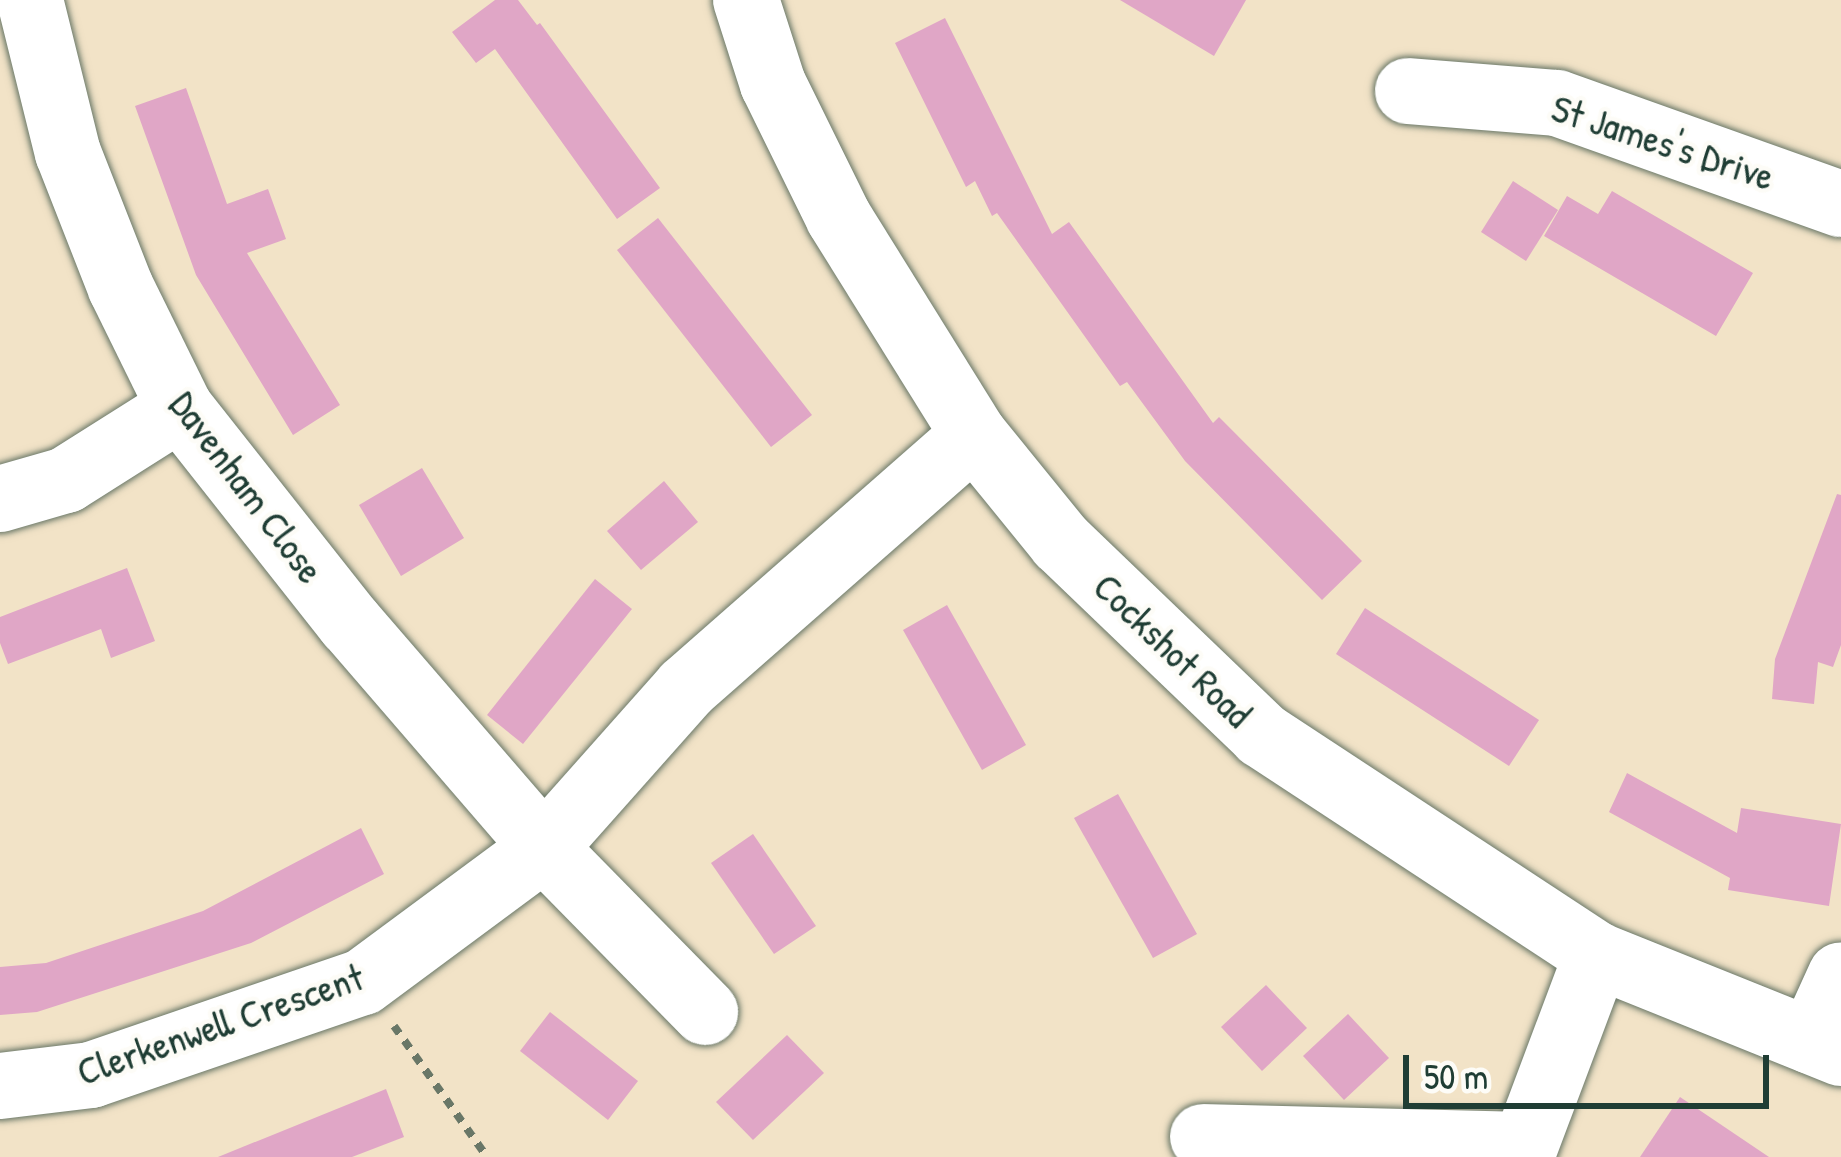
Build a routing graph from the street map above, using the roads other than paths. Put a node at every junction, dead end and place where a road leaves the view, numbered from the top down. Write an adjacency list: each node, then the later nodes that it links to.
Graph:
1 (30, 0): 5 (street, Davenham Close)
2 (746, 0): 6 (street, Cockshot Road)
3 (1408, 91): 4 (street, St James's Drive)
4 (1841, 204)
5 (180, 408): 7 (street); 8 (street, Davenham Close)
6 (974, 435): 8 (street, Clerkenwell Crescent); 9 (street, Cockshot Road)
7 (0, 499)
8 (544, 848): 11 (street); 13 (street, Clerkenwell Crescent)
9 (1597, 955): 12 (street, Cockshot Road); 15 (street)
10 (1841, 975): 12 (street)
11 (705, 1012)
12 (1826, 1047)
13 (0, 1086)
14 (1203, 1137): 15 (street)
15 (1522, 1151)

